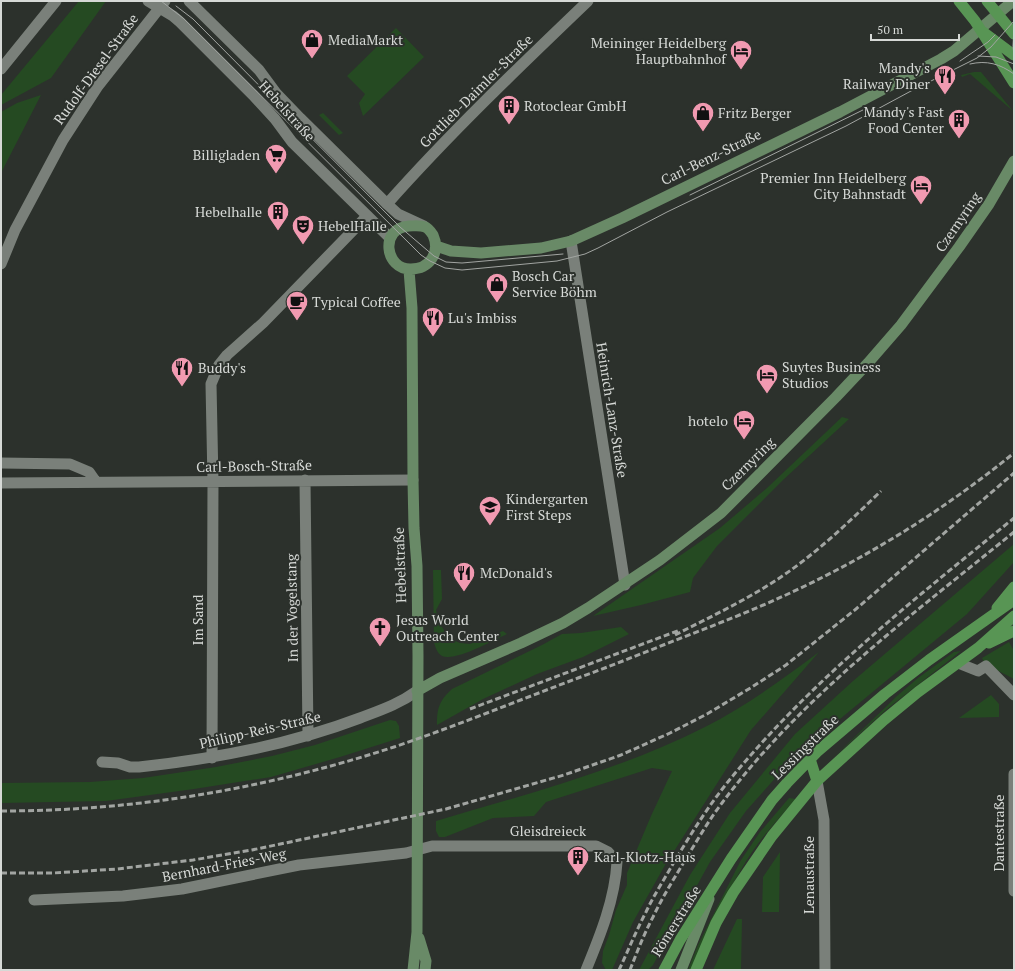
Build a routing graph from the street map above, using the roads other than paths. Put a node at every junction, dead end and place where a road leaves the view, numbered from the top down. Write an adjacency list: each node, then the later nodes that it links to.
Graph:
1 (56, 1): 13 (street)
2 (148, 1): 8 (street, Hebelstraße)
3 (189, 1): 16 (street, Hebelstraße)
4 (588, 1): 16 (street, Gottlieb-Daimler-Straße)
5 (959, 1): 10 (main road)
6 (987, 1): 9 (main road)
7 (1012, 1): 9 (main road)
8 (162, 4): 17 (street, Hebelstraße); 22 (street, Rudolf-Diesel-Straße)
9 (998, 14): 10 (main road); 11 (main road)
10 (980, 29): 12 (main road); 14 (main road); 20 (main road, Carl-Benz-Straße)
11 (1014, 34)
12 (1014, 55)
13 (2, 69)
14 (1014, 83)
15 (1014, 160): 30 (main road, Czernyring)
16 (387, 204): 18 (street, Hebelstraße)
17 (367, 216): 19 (street, Hebelstraße); 28 (street)
18 (424, 226): 19 (main road); 21 (main road)
19 (390, 238): 23 (main road)
20 (571, 241): 21 (main road, Carl-Benz-Straße); 30 (street, Heinrich-Lanz-Straße)
21 (436, 246): 23 (main road)
22 (1, 264)
23 (409, 270): 26 (main road, Hebelstraße)
24 (1, 463): 27 (street)
25 (305, 480): 26 (street, Carl-Bosch-Straße); 28 (street, Carl-Bosch-Straße); 40 (street, In der Vogelstang)
26 (413, 480): 38 (main road, Hebelstraße)
27 (96, 482): 28 (street, Carl-Bosch-Straße); 29 (street, Carl-Bosch-Straße)
28 (213, 482): 41 (street, Im Sand)
29 (1, 483)
30 (625, 585): 38 (main road, Czernyring)
31 (1014, 587): 34 (main road)
32 (1014, 600): 34 (main road, Lessingstraße)
33 (1014, 616): 36 (main road)
34 (989, 617): 42 (main road, Lessingstraße)
35 (1014, 634): 36 (main road)
36 (978, 648): 37 (main road)
37 (958, 663): 39 (street); 45 (main road)
38 (418, 691): 40 (street, Philipp-Reis-Straße); 46 (main road, Hebelstraße)
39 (1014, 695)
40 (308, 736): 41 (street, Philipp-Reis-Straße)
41 (212, 758): 43 (street, Philipp-Reis-Straße)
42 (810, 759): 45 (main road); 47 (main road, Lessingstraße)
43 (102, 762)
44 (1014, 774): 48 (street, Dantestraße)
45 (817, 781): 58 (main road); 59 (street, Lenaustraße)
46 (418, 851): 49 (street, Bernhard-Fries-Weg); 50 (main road, Hebelstraße); 52 (street, Gleisdreieck)
47 (714, 888): 56 (main road, Römerstraße); 57 (main road, Lessingstraße)
48 (1014, 891)
49 (34, 900)
50 (417, 932): 51 (main road, Hebelstraße); 55 (main road, Hebelstraße)
51 (415, 954): 53 (main road); 54 (main road, Hebelstraße)
52 (589, 967)
53 (405, 970)
54 (413, 970)
55 (425, 970)
56 (664, 970)
57 (681, 970)
58 (696, 970)
59 (825, 970)

